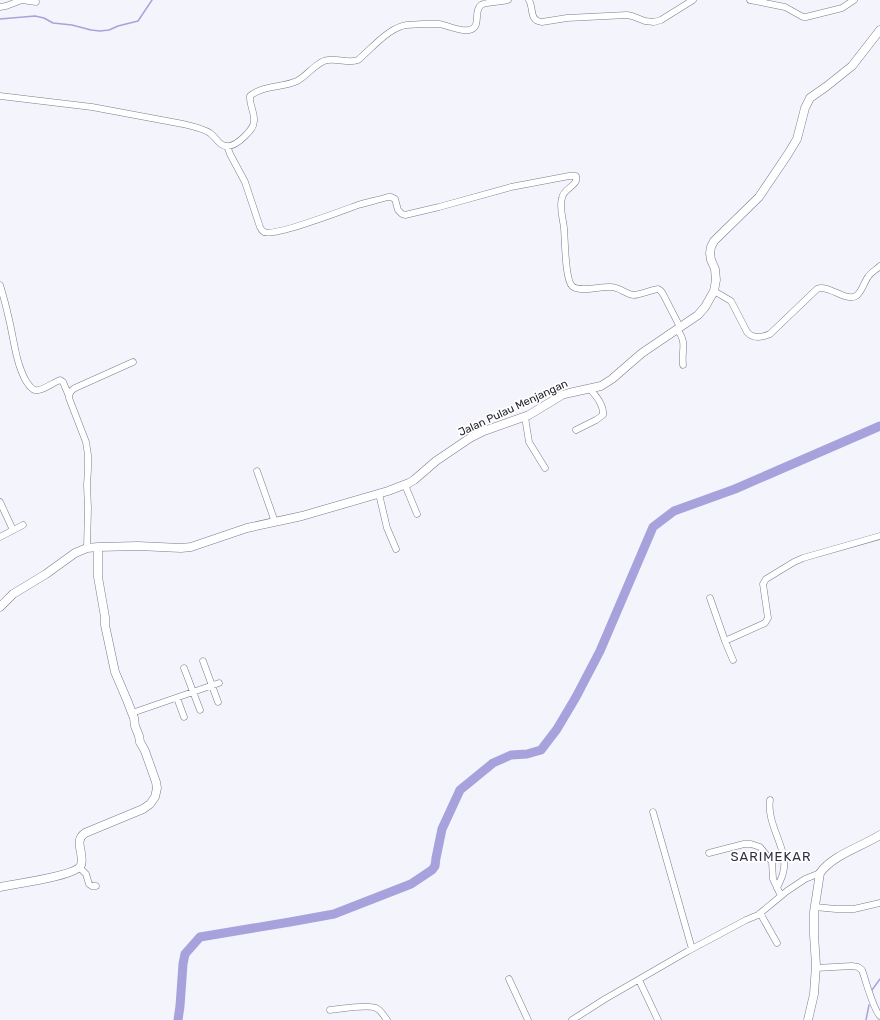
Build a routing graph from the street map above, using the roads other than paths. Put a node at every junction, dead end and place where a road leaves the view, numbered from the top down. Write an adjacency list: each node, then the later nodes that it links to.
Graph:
1 (508, 0): 10 (street)
2 (529, 0): 3 (street)
3 (693, 0)
4 (750, 0): 5 (street)
5 (854, 0)
6 (36, 2): 7 (street)
7 (0, 7)
8 (880, 30): 13 (street, Jalan Pulau Menjangan)
9 (0, 96): 10 (street)
10 (228, 146): 14 (street)
11 (880, 266): 13 (street)
12 (0, 285): 18 (street)
13 (714, 291): 14 (street, Jalan Pulau Menjangan)
14 (679, 328): 16 (street); 17 (street, Jalan Pulau Menjangan)
15 (133, 362): 18 (street)
16 (683, 365)
17 (590, 389): 19 (street, Jalan Pulau Menjangan); 20 (street)
18 (69, 396): 33 (street)
19 (525, 417): 21 (street); 23 (street, Jalan Pulau Menjangan)
20 (576, 430)
21 (545, 468)
22 (257, 471): 27 (street)
23 (406, 484): 24 (street, Jalan Pulau Menjangan); 26 (street)
24 (379, 494): 27 (street, Jalan Pulau Menjangan); 34 (street)
25 (0, 502): 29 (street)
26 (417, 514)
27 (275, 522): 32 (street, Jalan Pulau Menjangan)
28 (23, 525): 29 (street)
29 (13, 530): 31 (street)
30 (880, 536): 37 (street)
31 (0, 537)
32 (98, 547): 33 (street, Jalan Pulau Menjangan); 47 (street)
33 (87, 548): 36 (street, Jalan Pulau Menjangan)
34 (396, 549)
35 (710, 598): 37 (street)
36 (1, 602)
37 (725, 641): 38 (street)
38 (733, 660)
39 (203, 661): 42 (street)
40 (184, 668): 43 (street)
41 (219, 683): 42 (street)
42 (212, 686): 43 (street); 45 (street)
43 (193, 692): 44 (street); 46 (street)
44 (177, 698): 47 (street); 48 (street)
45 (218, 702)
46 (200, 710)
47 (132, 712): 53 (street)
48 (184, 717)
49 (770, 800): 57 (street)
50 (653, 812): 63 (street)
51 (880, 835): 54 (street)
52 (709, 853): 57 (street)
53 (80, 868): 55 (street); 56 (street)
54 (820, 873): 58 (street); 60 (street)
55 (96, 886)
56 (0, 887)
57 (777, 888): 58 (street)
58 (781, 896): 61 (street)
59 (880, 903): 60 (street)
60 (815, 908): 64 (street)
61 (760, 913): 62 (street); 63 (street)
62 (776, 943)
63 (692, 949): 66 (street)
64 (816, 968): 68 (street); 73 (street)
65 (509, 979): 70 (street)
66 (639, 980): 71 (street); 72 (street)
67 (330, 1010): 69 (street)
68 (880, 1016)
69 (387, 1020)
70 (528, 1020)
71 (572, 1020)
72 (658, 1020)
73 (808, 1020)

